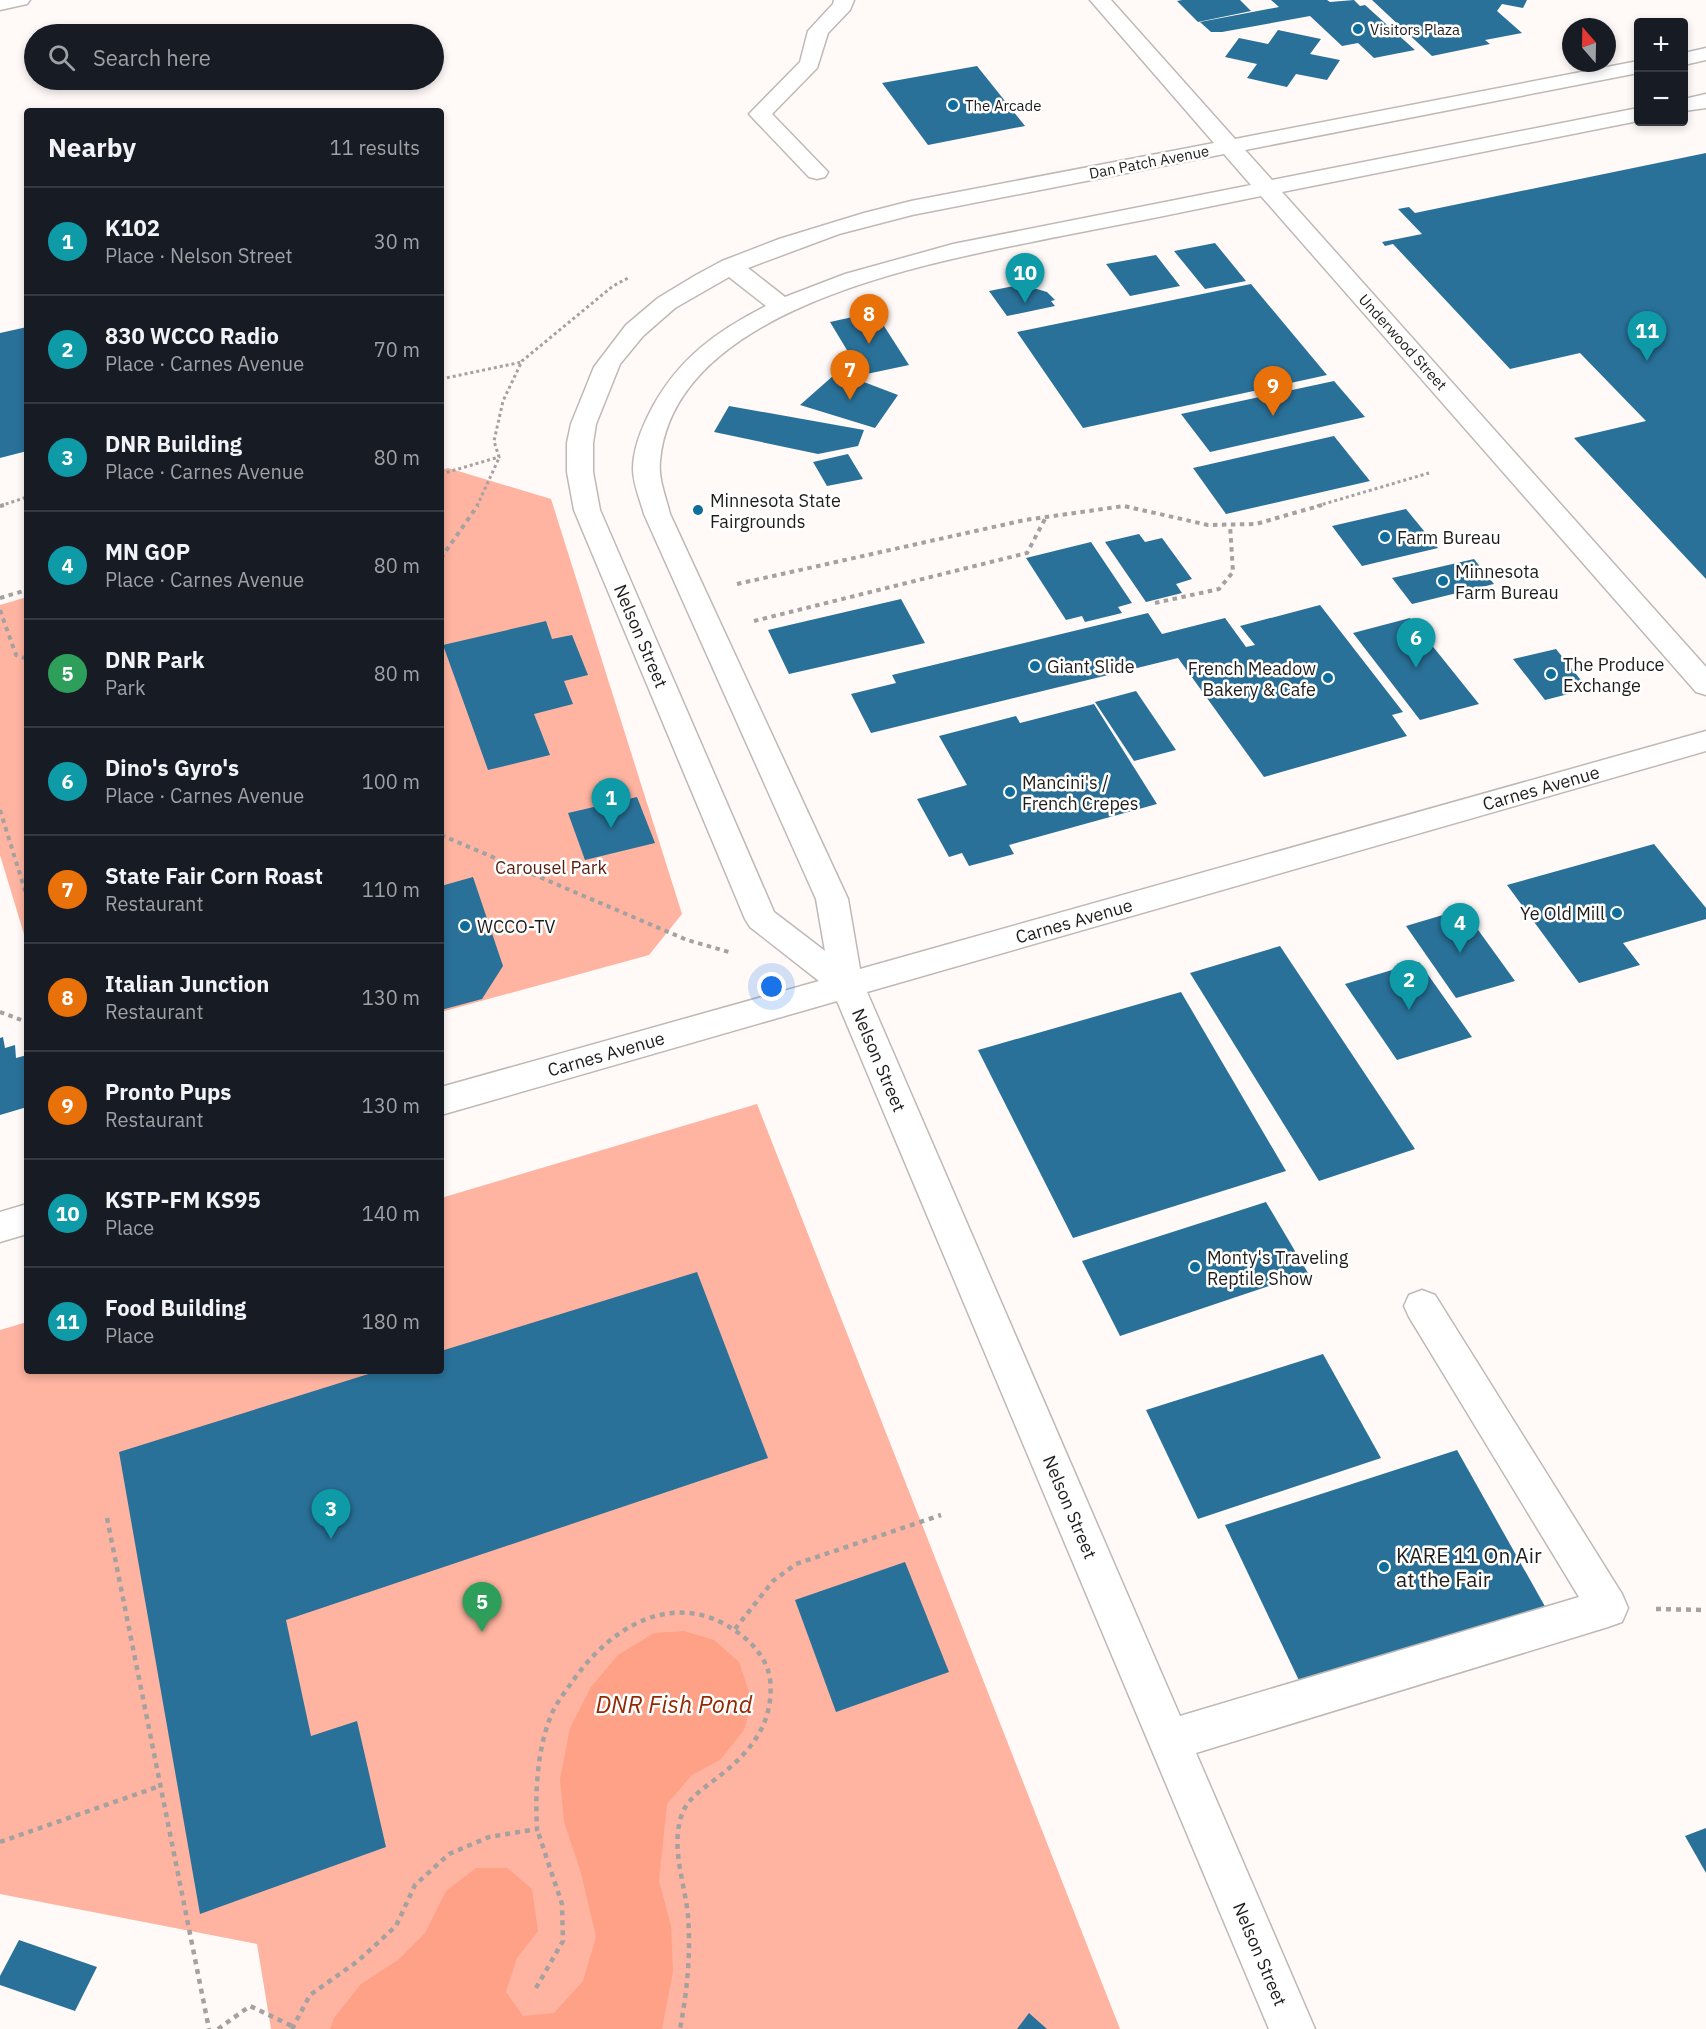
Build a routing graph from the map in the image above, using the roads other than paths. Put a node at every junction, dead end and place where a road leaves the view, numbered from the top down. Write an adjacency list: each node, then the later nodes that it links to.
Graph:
1 (20, 0): 4 (street)
2 (844, 0): 12 (street)
3 (1100, 0): 11 (street, Underwood Street)
4 (0, 4)
5 (1706, 54): 6 (street)
6 (1688, 57)
7 (1634, 68): 11 (street, Dan Patch Avenue)
8 (1706, 100): 9 (street)
9 (1688, 104)
10 (1634, 115): 13 (street)
11 (1228, 146): 13 (street, Underwood Street); 14 (street, Dan Patch Avenue)
12 (818, 172)
13 (1267, 188): 16 (street); 17 (street, Underwood Street)
14 (730, 266): 15 (street, Dan Patch Avenue); 16 (street)
15 (674, 300): 19 (street, Nelson Street)
16 (783, 307): 19 (street, Nelson Street)
17 (1706, 684)
18 (1706, 741): 19 (street, Carnes Avenue)
19 (848, 985): 20 (street, Carnes Avenue); 24 (street, Nelson Street)
20 (444, 1100)
21 (24, 1220): 22 (street)
22 (0, 1227)
23 (1422, 1306): 24 (street)
24 (1169, 1740): 25 (street, Nelson Street)
25 (1292, 2029)

